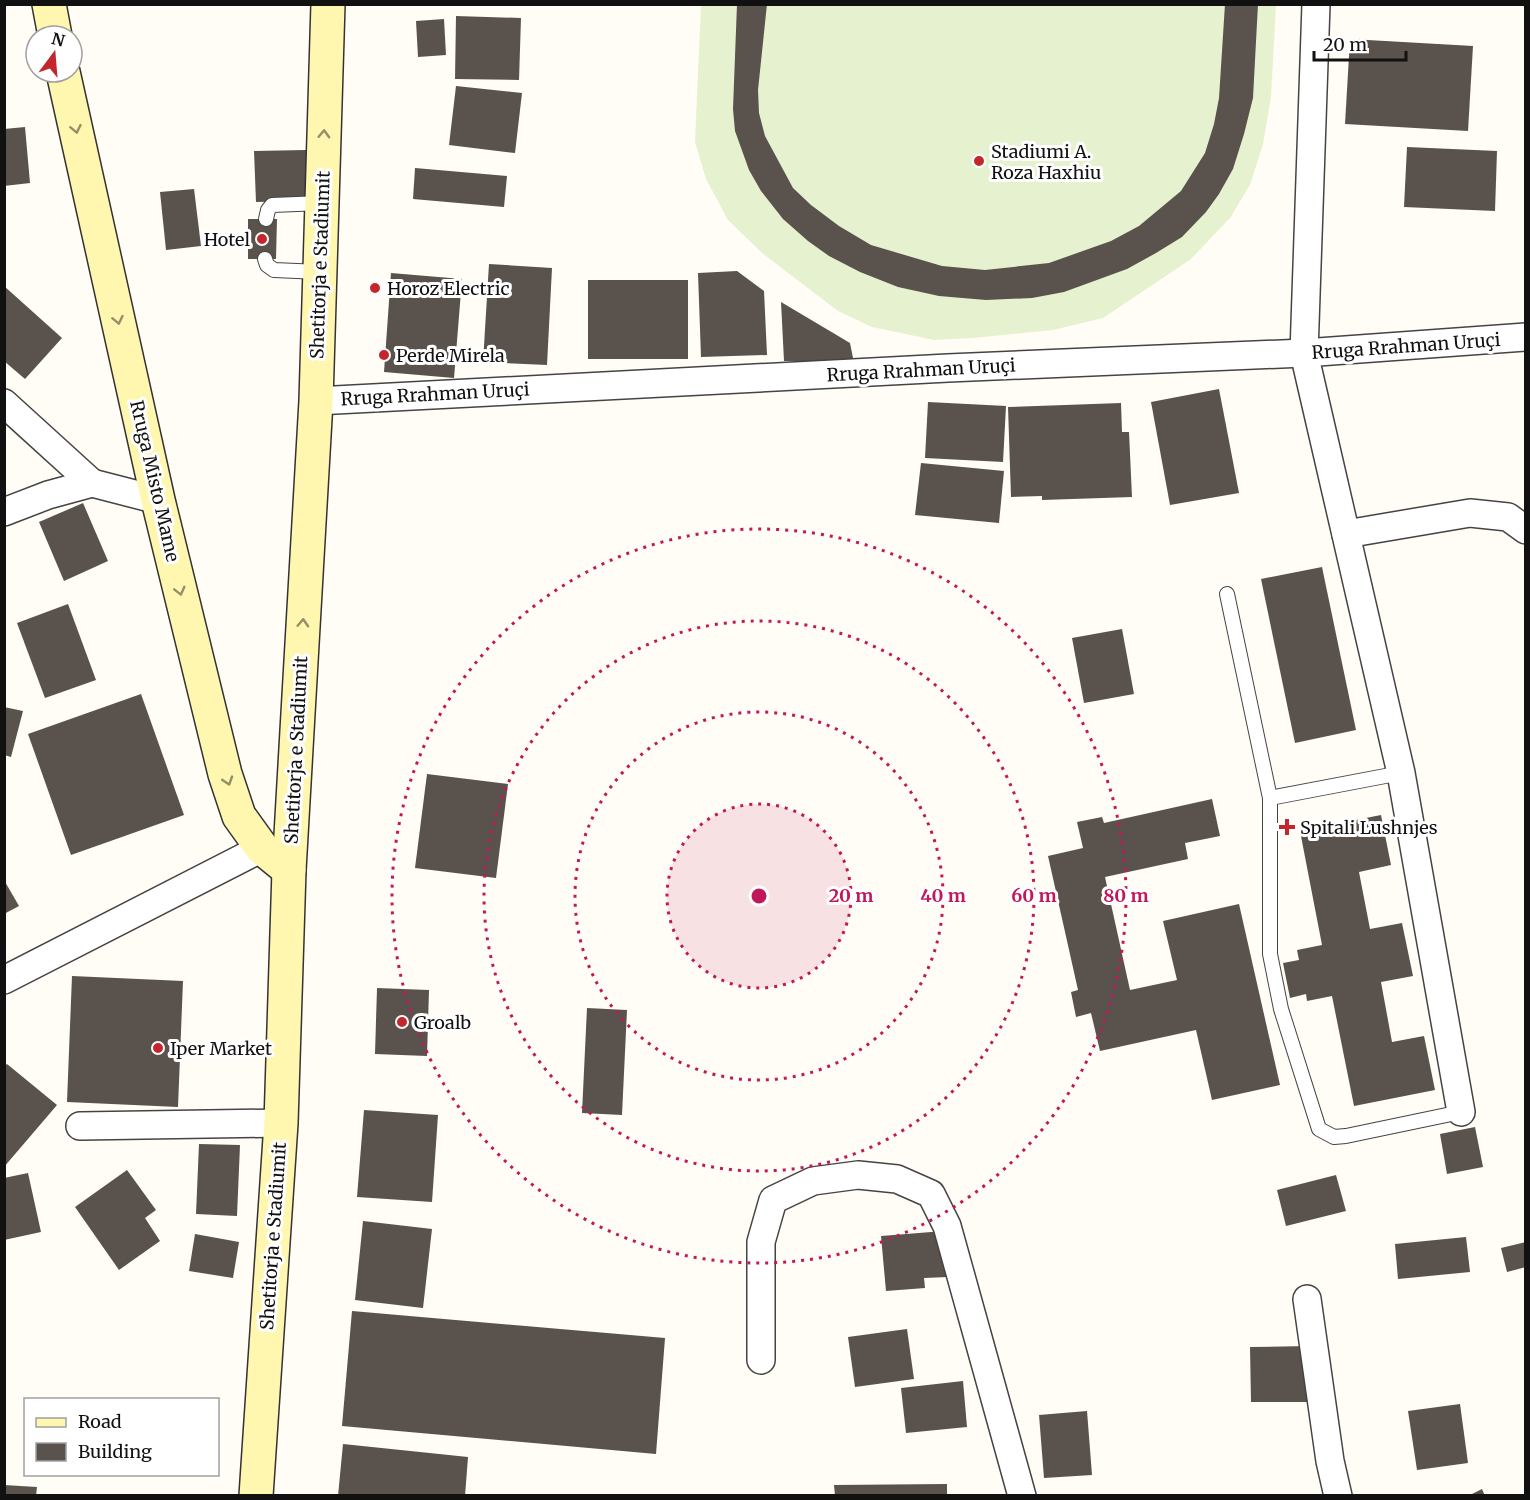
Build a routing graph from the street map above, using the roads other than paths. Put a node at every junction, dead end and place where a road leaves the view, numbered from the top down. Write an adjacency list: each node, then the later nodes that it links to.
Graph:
1 (49, 4): 4 (main road)
2 (328, 4): 6 (main road, Shetitorja e Stadiumit, one-way to 2)
3 (1316, 4): 11 (street)
4 (53, 24)
5 (66, 84): 15 (main road, Rruga Misto Mame, one-way to 15)
6 (322, 203): 7 (lane); 9 (main road, Shetitorja e Stadiumit)
7 (266, 219)
8 (265, 259): 9 (lane)
9 (321, 272): 12 (main road, Shetitorja e Stadiumit)
10 (1526, 337): 11 (street, Rruga Rrahman Uruçi)
11 (1304, 353): 12 (street, Rruga Rrahman Uruçi); 18 (street)
12 (316, 401): 23 (main road, Shetitorja e Stadiumit, one-way to 12)
13 (4, 403): 14 (street)
14 (92, 483): 15 (street); 16 (street)
15 (158, 500): 22 (main road, Rruga Misto Mame, one-way to 22)
16 (4, 512)
17 (1526, 530): 18 (street)
18 (1346, 534): 20 (street)
19 (1227, 594): 21 (lane)
20 (1401, 774): 21 (lane); 25 (street)
21 (1270, 798): 25 (lane)
22 (262, 848): 23 (main road, Rruga Misto Mame); 24 (street)
23 (290, 870): 26 (main road, Shetitorja e Stadiumit)
24 (4, 980)
25 (1461, 1112)
26 (281, 1123): 27 (street); 30 (main road, Shetitorja e Stadiumit)
27 (80, 1126)
28 (1307, 1299): 32 (street)
29 (761, 1360): 31 (street)
30 (256, 1496)
31 (1022, 1496)
32 (1338, 1496)

